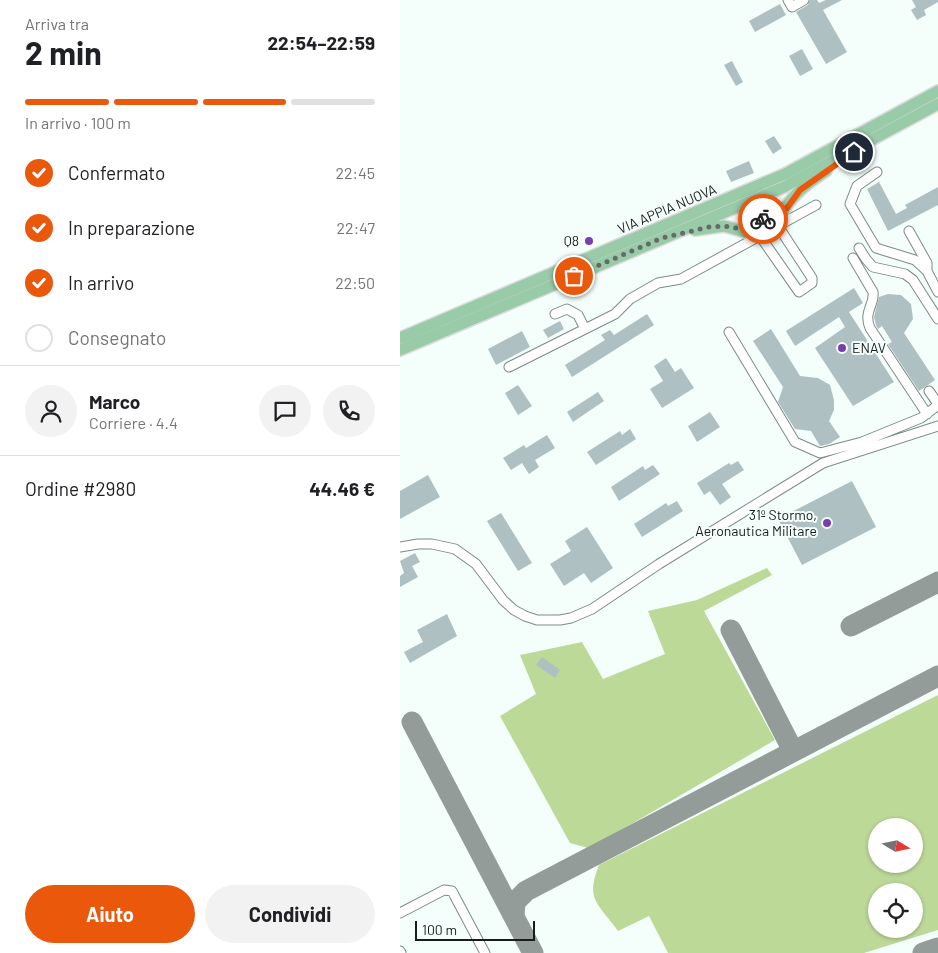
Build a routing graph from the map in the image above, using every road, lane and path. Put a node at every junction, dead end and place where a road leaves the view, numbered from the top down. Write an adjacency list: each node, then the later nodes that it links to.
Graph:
1 (788, 0): 2 (street)
2 (804, 0)
3 (938, 91): 22 (main road, VIA APPIA NUOVA)
4 (938, 104): 5 (main road, VIA APPIA NUOVA)
5 (866, 143): 8 (main road); 13 (main road, VIA APPIA NUOVA)
6 (877, 172): 16 (street)
7 (816, 205): 9 (street)
8 (787, 208): 9 (main road); 10 (street)
9 (778, 226): 12 (street); 12 (street)
10 (741, 229): 12 (main road); 13 (main road)
11 (909, 231): 16 (street)
12 (760, 236): 20 (street)
13 (662, 238): 23 (main road, VIA APPIA NUOVA)
14 (859, 248): 19 (street)
15 (853, 258): 27 (street)
16 (927, 271): 17 (street)
17 (938, 292)
18 (555, 314): 20 (street)
19 (938, 319)
20 (585, 329): 24 (street)
21 (729, 332): 27 (street)
22 (400, 338)
23 (400, 350)
24 (509, 367)
25 (929, 390): 26 (street)
26 (938, 405): 27 (street)
27 (927, 414)
28 (938, 426): 29 (street)
29 (400, 547)
30 (400, 913): 31 (street)
31 (485, 953)

